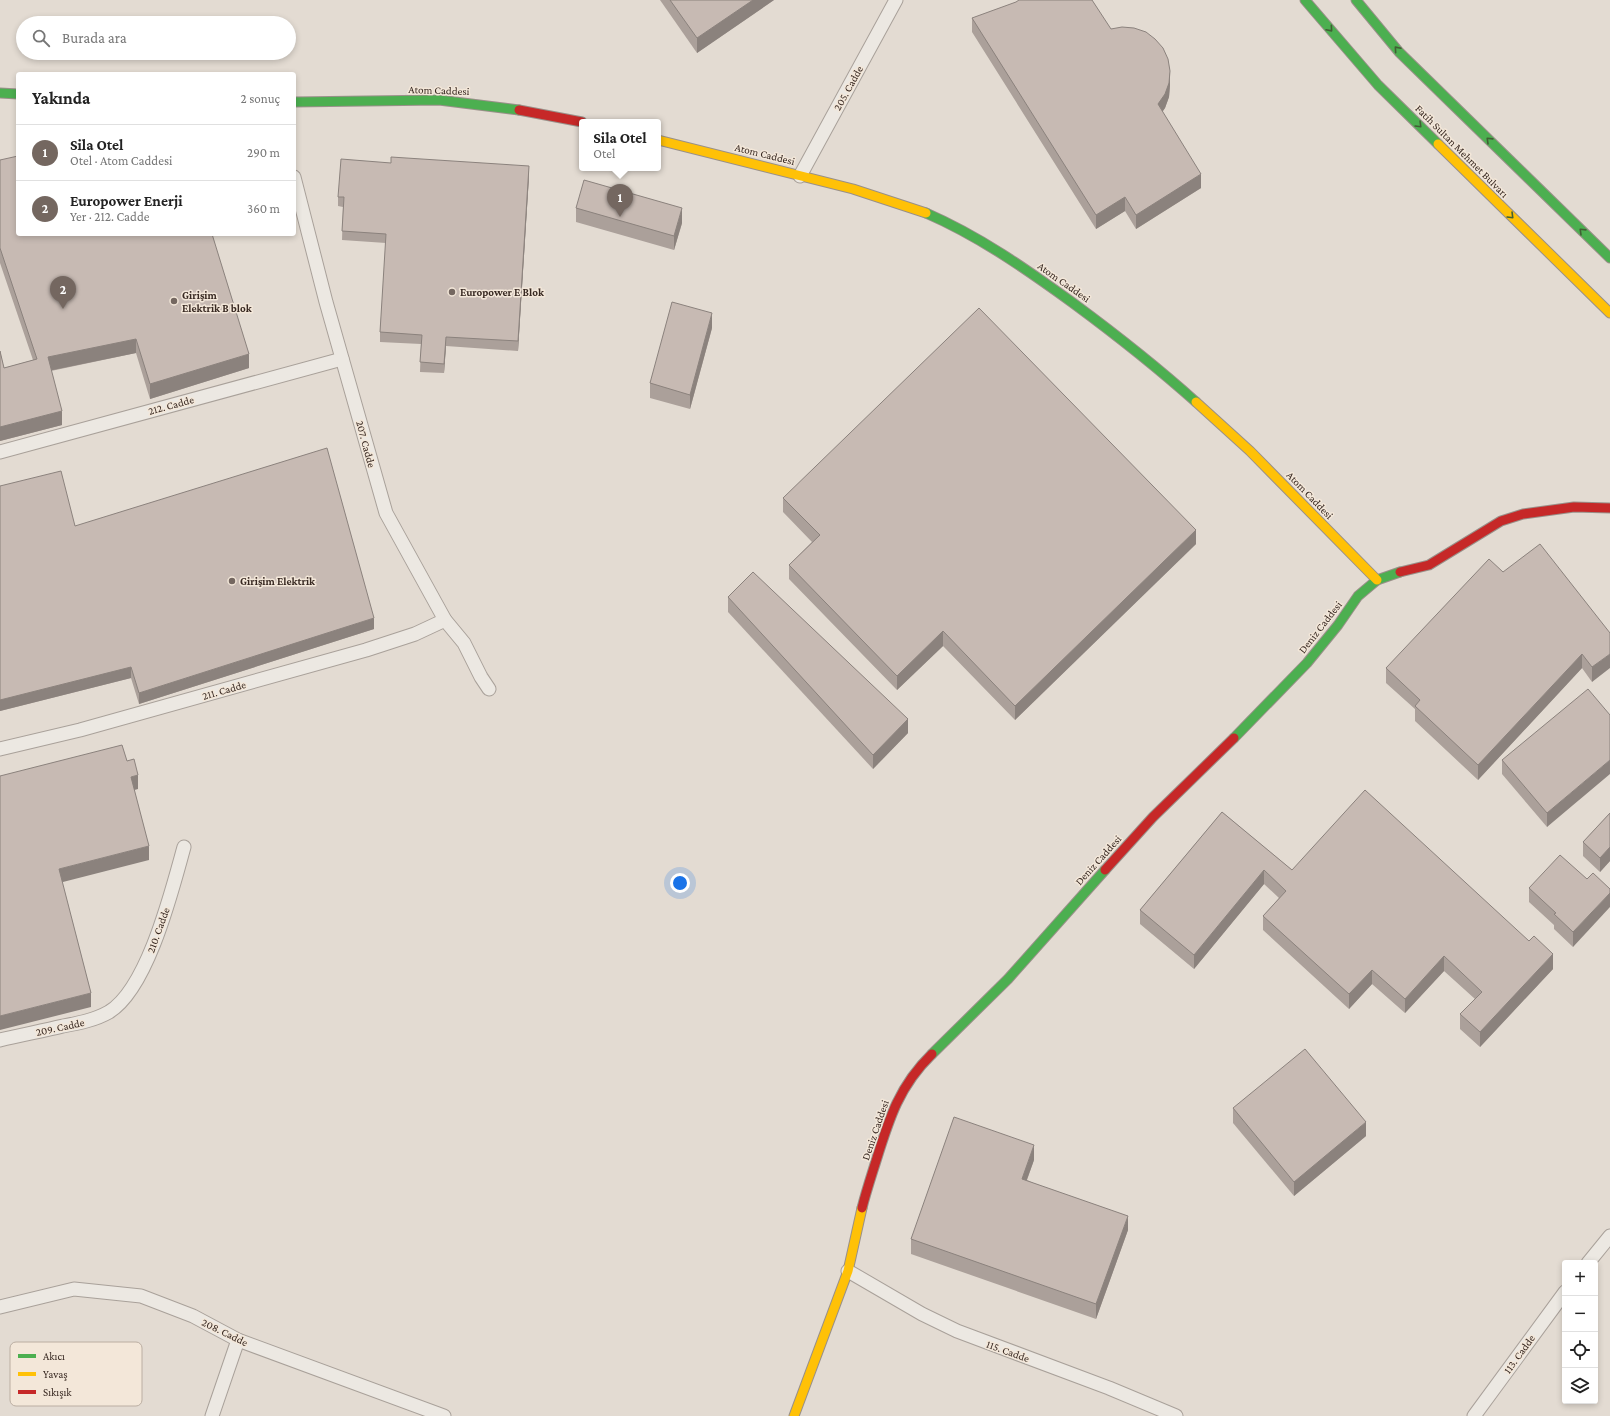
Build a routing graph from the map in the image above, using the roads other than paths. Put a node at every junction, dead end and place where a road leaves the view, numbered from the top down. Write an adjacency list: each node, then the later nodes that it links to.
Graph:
1 (896, 0): 9 (street, 205. Cadde)
2 (1305, 0): 12 (main road, Fatih Sultan Mehmet Bulvarı, one-way to 12)
3 (1356, 0): 11 (main road, one-way to 3)
4 (0, 93): 5 (main road)
5 (16, 94)
6 (296, 102): 7 (main road, Atom Caddesi)
7 (579, 121)
8 (661, 141): 9 (main road, Atom Caddesi)
9 (800, 176): 16 (main road, Atom Caddesi)
10 (296, 185): 13 (street, 207. Cadde)
11 (1610, 258)
12 (1610, 313)
13 (342, 359): 14 (street, 212. Cadde); 17 (street, 207. Cadde)
14 (0, 452)
15 (1610, 508): 16 (main road, Deniz Caddesi)
16 (1376, 580): 25 (main road, Deniz Caddesi)
17 (445, 620): 18 (street, 207. Cadde); 19 (street, 211. Cadde)
18 (489, 689)
19 (0, 749)
20 (184, 847): 21 (street, 210. Cadde)
21 (118, 1005): 22 (street, 209. Cadde)
22 (0, 1040)
23 (1610, 1236): 24 (street)
24 (1590, 1260)
25 (848, 1271): 31 (main road, Deniz Caddesi); 32 (street, 115. Cadde)
26 (1562, 1296): 33 (street, 113. Cadde)
27 (0, 1307): 28 (street, 208. Cadde)
28 (238, 1340): 29 (street); 30 (street, 208. Cadde)
29 (212, 1416)
30 (444, 1416)
31 (794, 1416)
32 (1176, 1416)
33 (1474, 1416)

